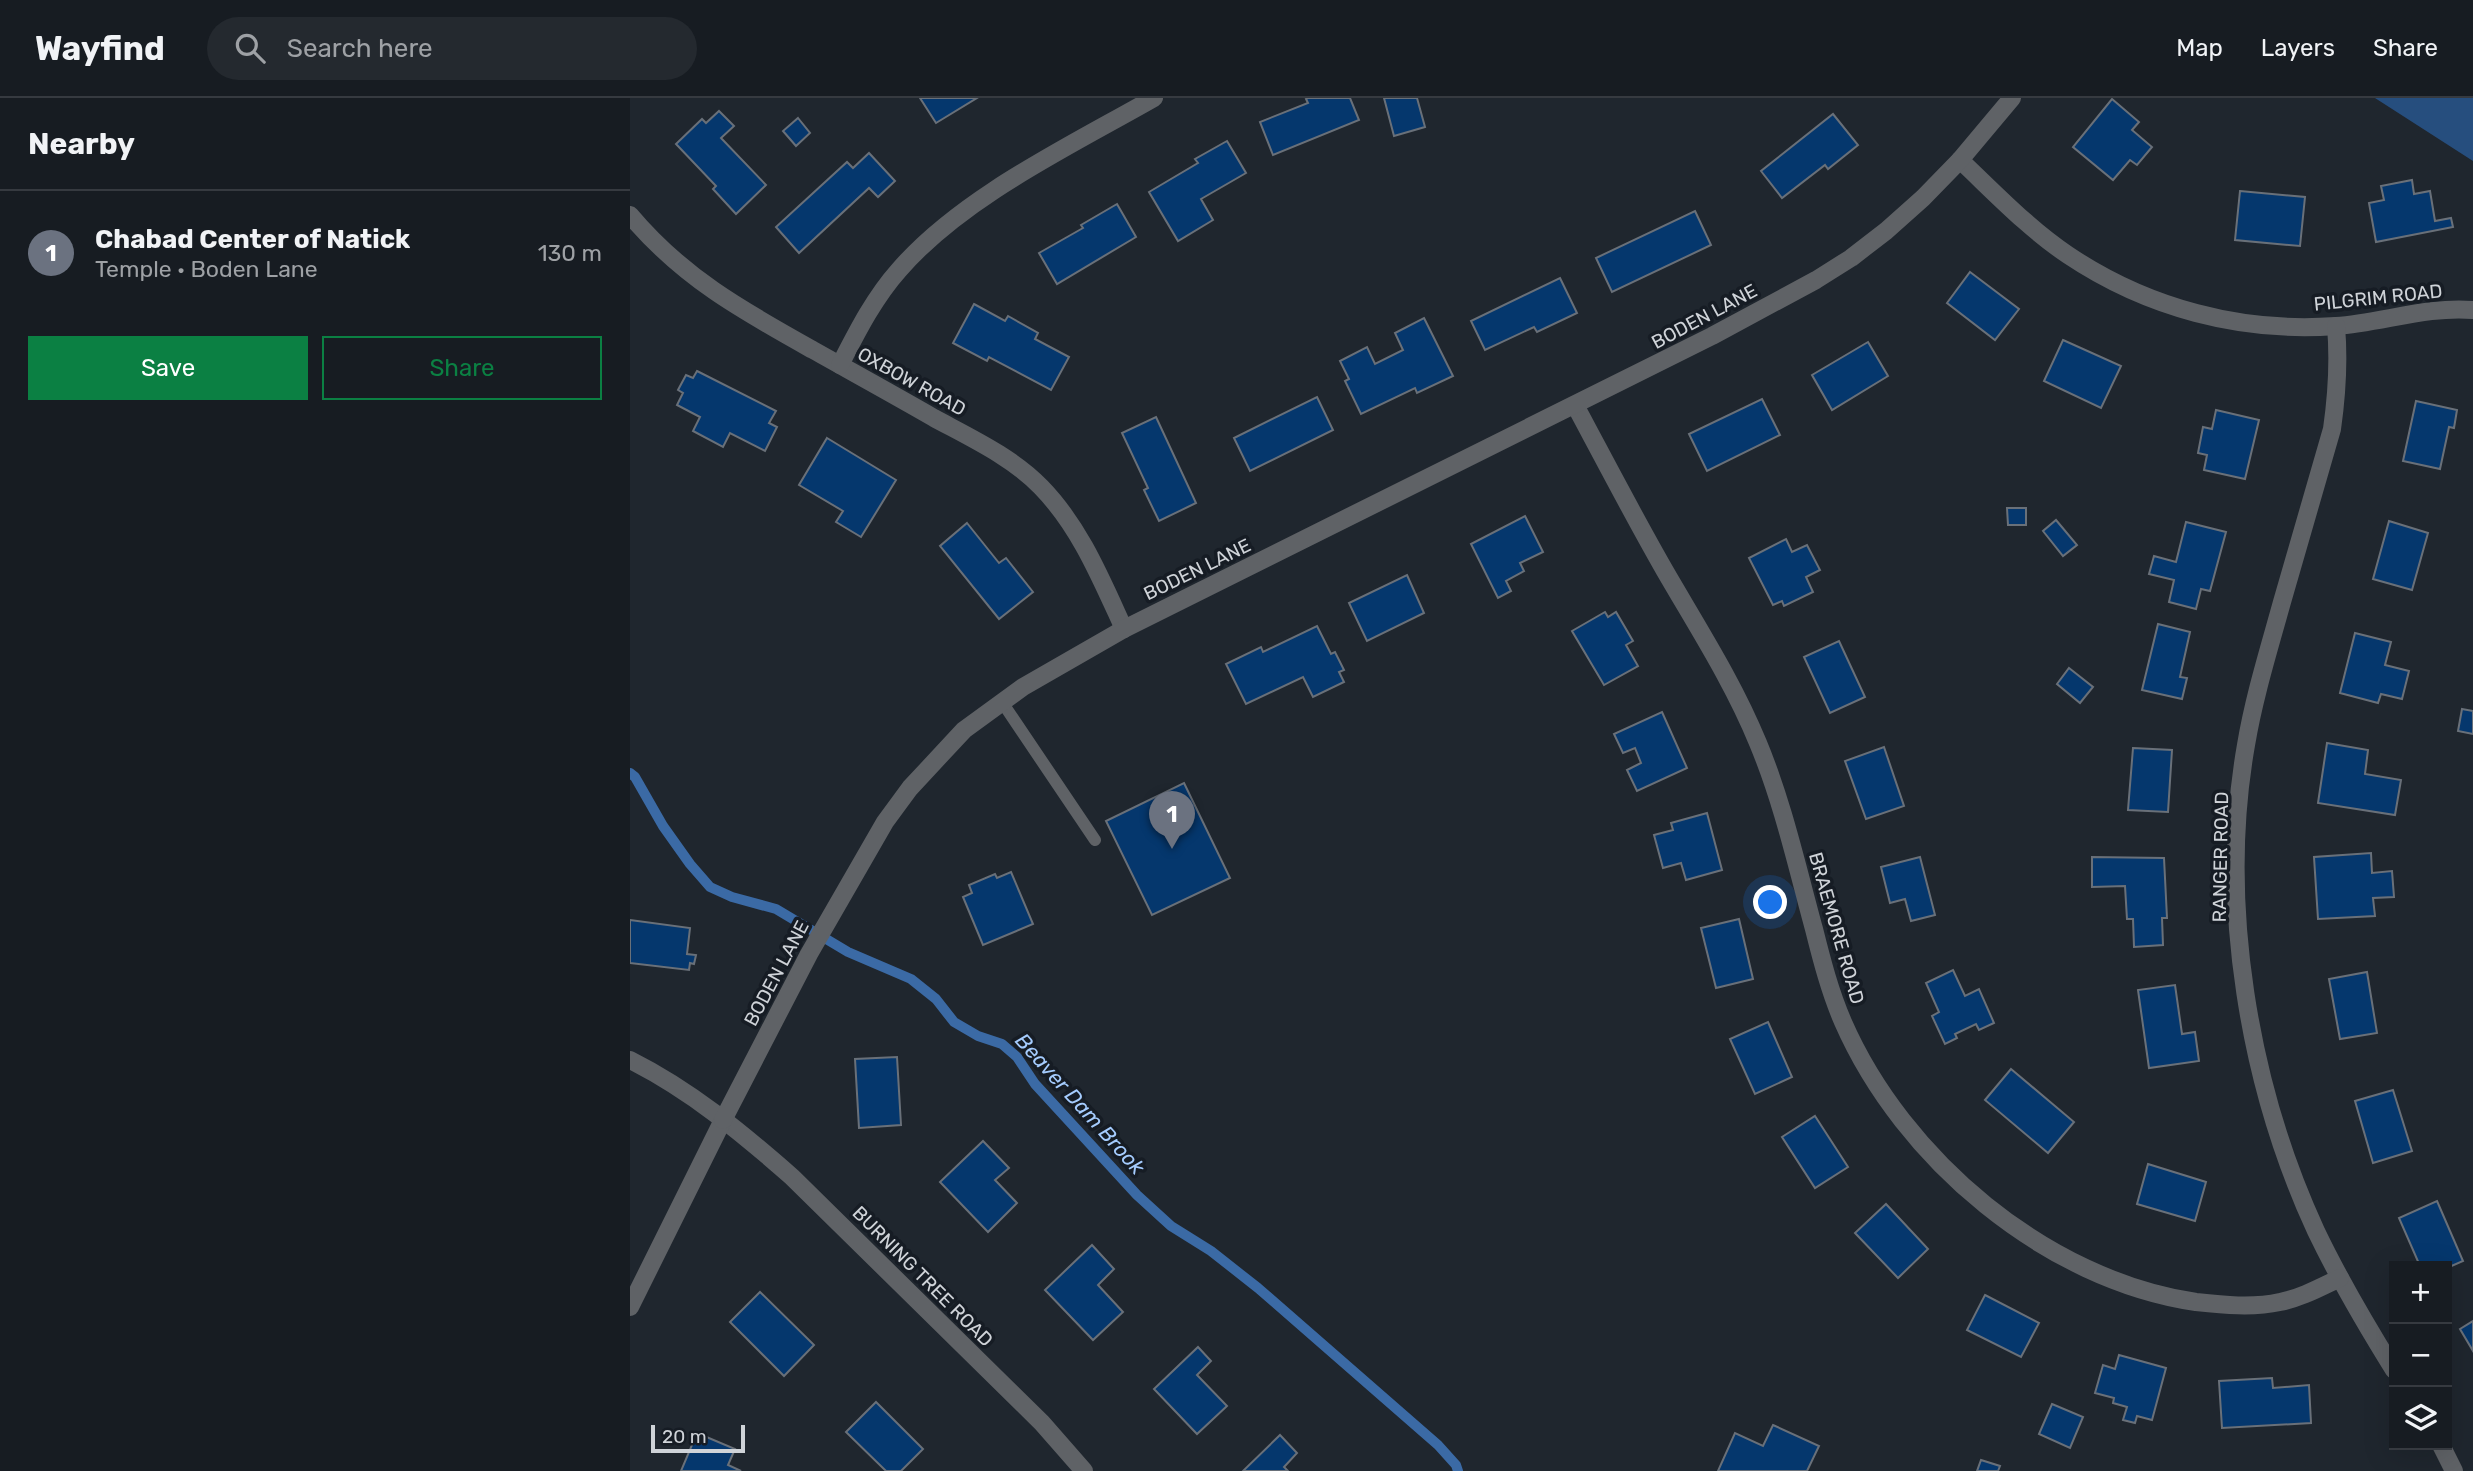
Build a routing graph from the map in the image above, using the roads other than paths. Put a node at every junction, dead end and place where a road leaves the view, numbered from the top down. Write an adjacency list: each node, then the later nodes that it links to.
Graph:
1 (1154, 98): 7 (street)
2 (2012, 98): 3 (street, BODEN LANE)
3 (1960, 160): 6 (street, PILGRIM ROAD); 8 (street, BODEN LANE)
4 (630, 215): 7 (street, OXBOW ROAD)
5 (2473, 310): 6 (street, PILGRIM ROAD)
6 (2336, 326): 14 (street, RANGER ROAD)
7 (840, 365): 9 (street, OXBOW ROAD)
8 (1575, 405): 9 (street, BODEN LANE); 14 (street, BRAEMORE ROAD)
9 (1124, 629): 10 (street, BODEN LANE)
10 (1002, 702): 11 (lane); 13 (street, BODEN LANE)
11 (1095, 840)
12 (630, 1060): 13 (street, BURNING TREE ROAD)
13 (723, 1120): 15 (street, BODEN LANE); 18 (street, BURNING TREE ROAD)
14 (2340, 1278): 16 (street, RANGER ROAD)
15 (630, 1307)
16 (2389, 1361)
17 (2444, 1450): 19 (street)
18 (1084, 1471)
19 (2454, 1471)

